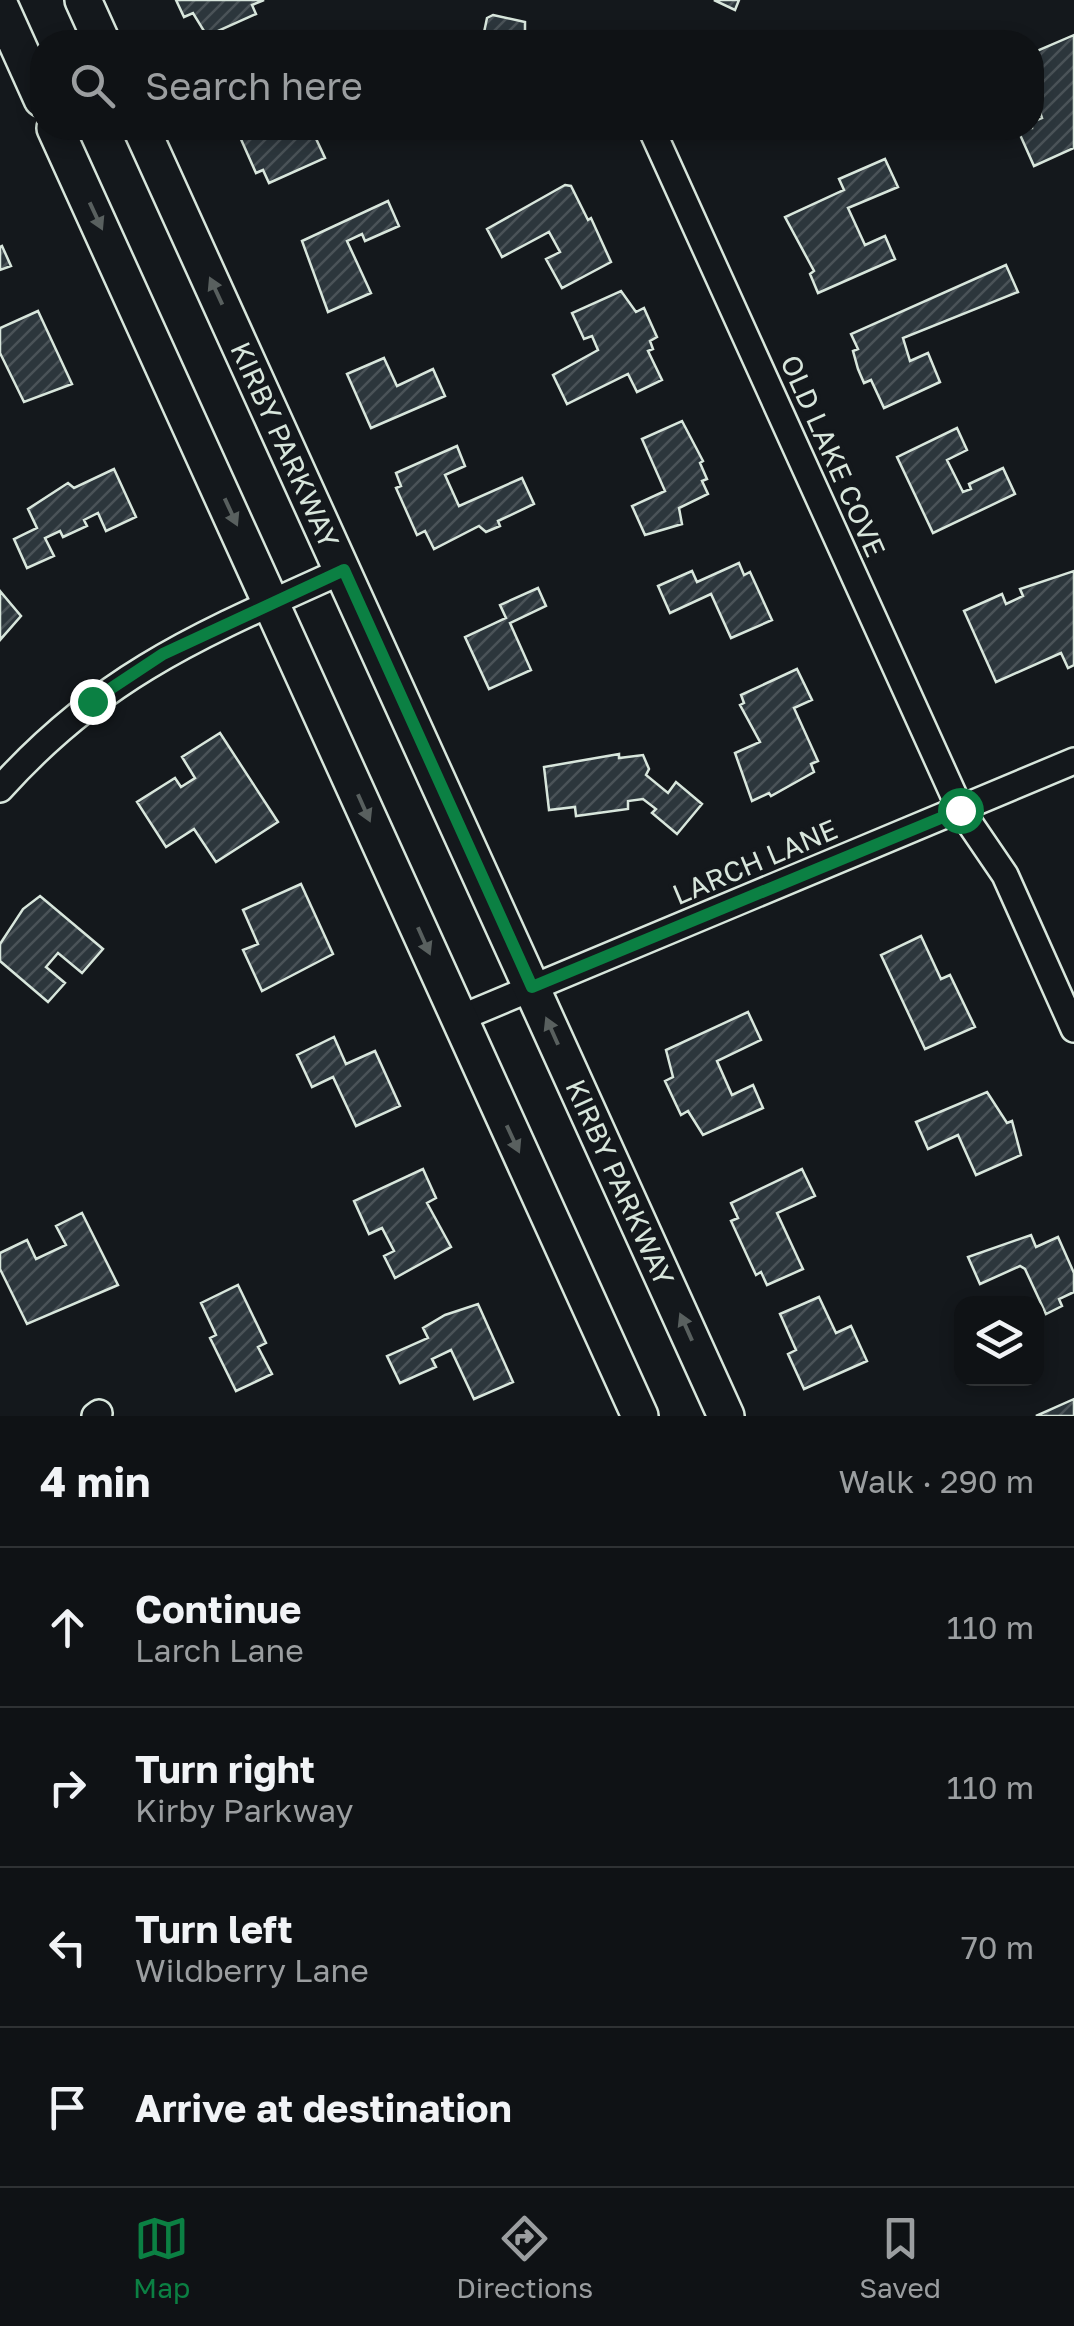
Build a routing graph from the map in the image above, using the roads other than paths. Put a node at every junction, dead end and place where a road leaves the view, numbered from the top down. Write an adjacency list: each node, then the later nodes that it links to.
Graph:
1 (83, 0): 3 (main road)
2 (0, 6): 4 (main road)
3 (97, 30)
4 (30, 72)
5 (61, 140): 9 (main road, one-way to 9)
6 (147, 140): 8 (main road, KIRBY PARKWAY, one-way to 6)
7 (656, 140): 12 (street, OLD LAKE COVE)
8 (344, 570): 9 (street); 13 (main road, KIRBY PARKWAY)
9 (273, 602): 11 (street); 14 (main road, one-way to 14)
10 (1074, 761): 12 (street, LARCH LANE)
11 (0, 789)
12 (960, 810): 13 (street, LARCH LANE); 15 (street, OLD LAKE COVE)
13 (532, 987): 14 (street, LARCH LANE); 17 (main road, KIRBY PARKWAY, one-way to 13)
14 (458, 1018): 16 (main road, one-way to 16)
15 (1074, 1029)
16 (640, 1416)
17 (726, 1416)

